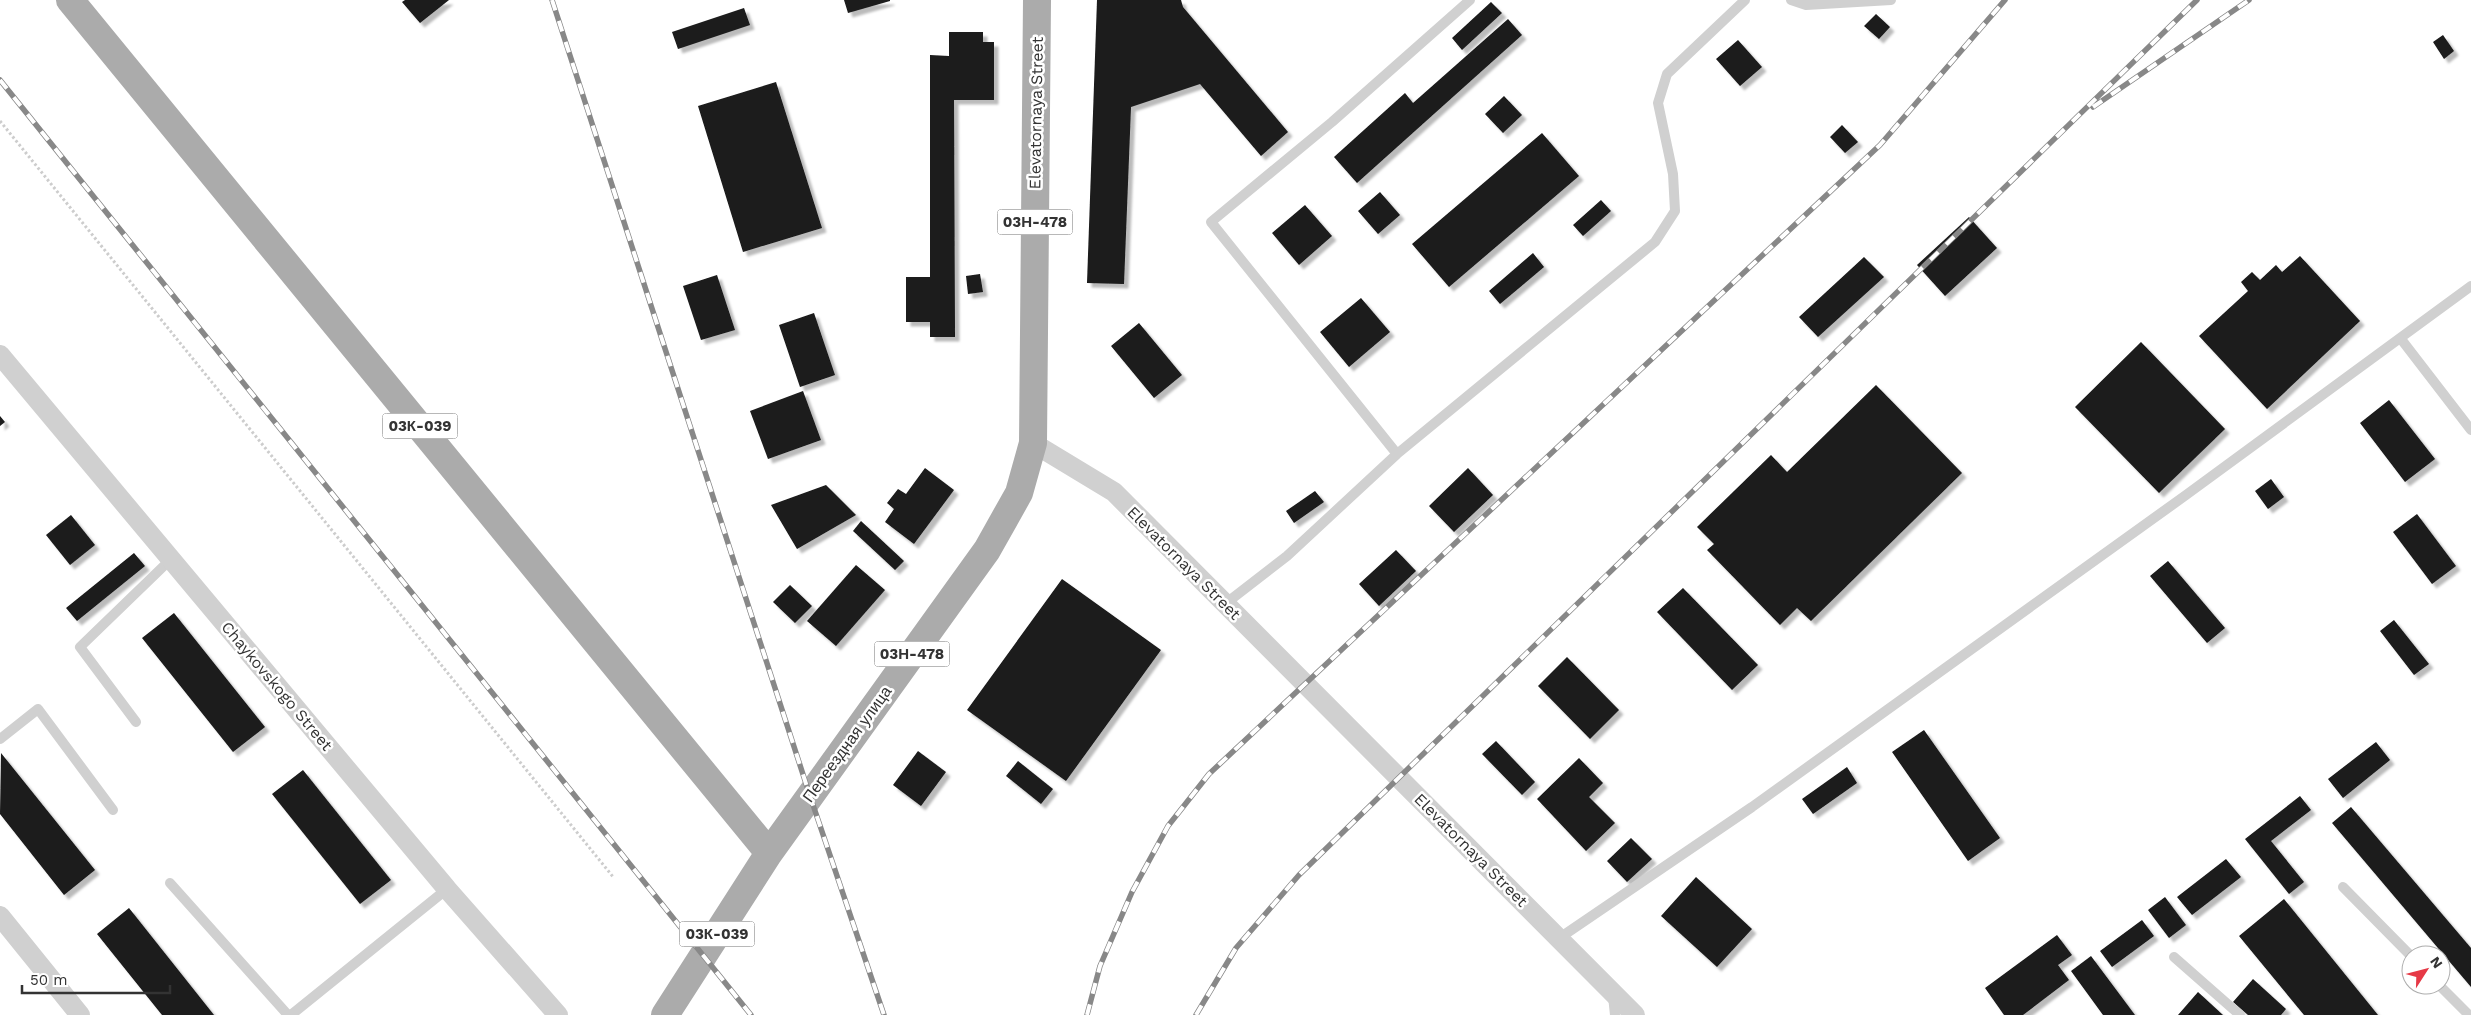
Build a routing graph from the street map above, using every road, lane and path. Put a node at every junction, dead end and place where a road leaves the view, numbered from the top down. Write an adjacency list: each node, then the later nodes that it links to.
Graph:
1 (70, 0): 19 (main road, 03К-039)
2 (1037, 0): 12 (main road, Elevatornaya Street / 03Н-478)
3 (1470, 0): 13 (lane)
4 (1745, 0): 13 (lane)
5 (1791, 0): 6 (lane)
6 (1891, 0)
7 (0, 121): 20 (path)
8 (2471, 286): 9 (lane)
9 (2401, 339): 11 (lane); 25 (lane)
10 (0, 355): 14 (street, Chaykovskogo Street)
11 (2471, 430)
12 (1034, 443): 15 (street, Elevatornaya Street); 19 (main road, Переездная улица / 03Н-478)
13 (1397, 454): 15 (lane)
14 (171, 559): 16 (lane); 23 (street, Chaykovskogo Street)
15 (1225, 604): 25 (street, Elevatornaya Street)
16 (136, 722)
17 (0, 739): 18 (lane)
18 (113, 810)
19 (769, 853): 33 (main road, Переездная улица / 03К-039)
20 (614, 878)
21 (170, 883): 31 (lane)
22 (2343, 887): 26 (lane)
23 (448, 889): 31 (lane); 32 (street, Chaykovskogo Street)
24 (0, 916): 30 (street)
25 (1558, 939): 28 (street, Elevatornaya Street)
26 (2401, 946)
27 (2174, 957): 36 (lane)
28 (1612, 993): 34 (lane); 35 (street, Elevatornaya Street)
29 (2450, 995): 37 (lane)
30 (80, 1015)
31 (290, 1015)
32 (558, 1015)
33 (665, 1015)
34 (1615, 1015)
35 (1634, 1015)
36 (2240, 1015)
37 (2469, 1015)

